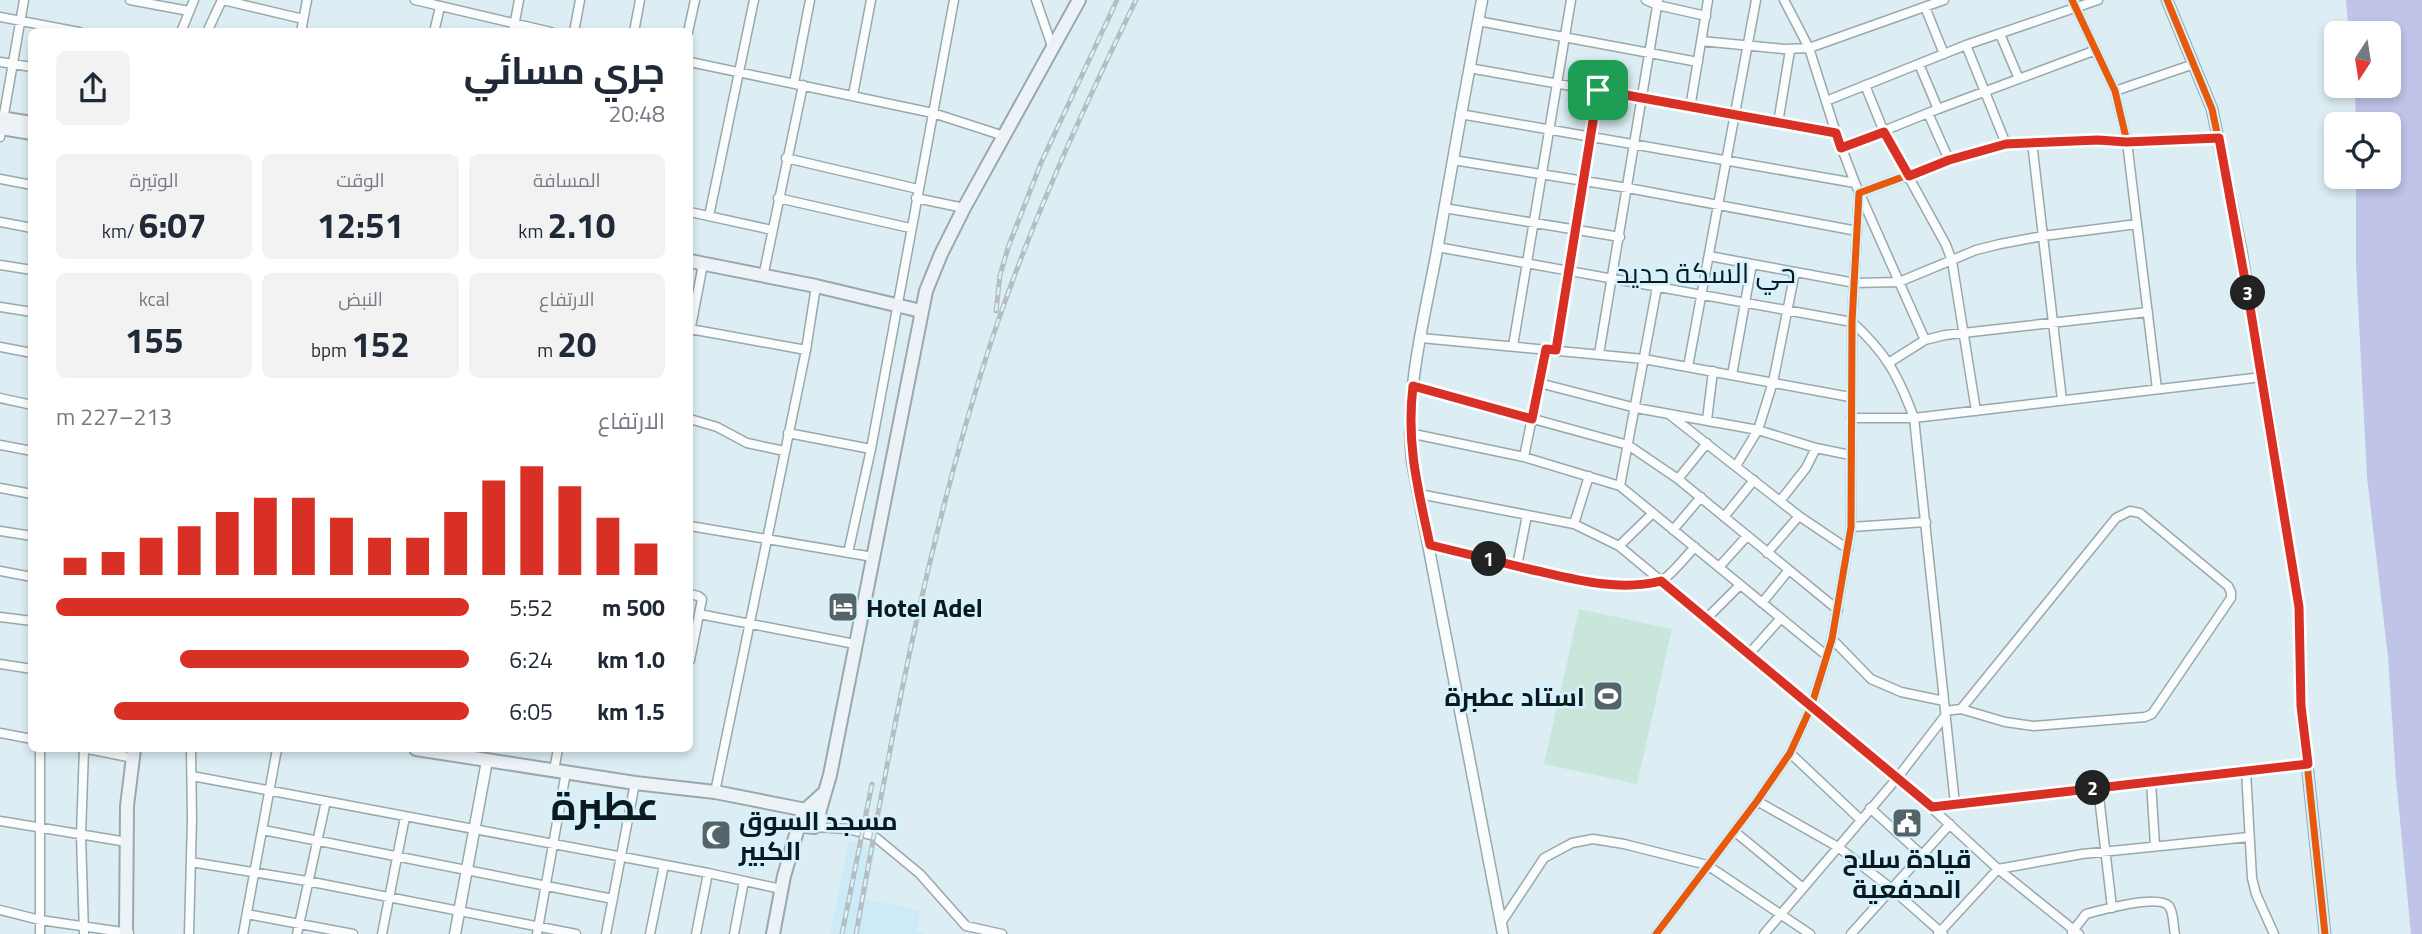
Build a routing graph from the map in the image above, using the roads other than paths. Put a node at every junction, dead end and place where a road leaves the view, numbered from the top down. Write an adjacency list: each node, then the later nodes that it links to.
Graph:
1 (24, 0): 35 (street)
2 (130, 0): 31 (street)
3 (194, 0): 31 (street)
4 (223, 0): 34 (street); 39 (street)
5 (306, 0): 34 (street)
6 (415, 0): 26 (street)
7 (519, 0): 42 (street)
8 (580, 0): 43 (street)
9 (640, 0): 44 (street)
10 (695, 0): 45 (street)
11 (754, 0): 65 (street)
12 (810, 0): 68 (street)
13 (870, 0): 73 (street)
14 (954, 0): 78 (street)
15 (1036, 0): 52 (street)
16 (1079, 0): 52 (main road)
17 (1482, 0): 36 (street)
18 (1571, 0): 47 (street)
19 (1646, 0): 27 (street)
20 (1708, 0): 32 (street)
21 (1756, 0): 49 (street)
22 (1784, 0): 51 (street)
23 (1944, 0): 30 (street)
24 (2098, 0): 28 (street)
25 (2167, 0): 62 (street)
26 (427, 1): 29 (street)
27 (1658, 3): 32 (street); 55 (street)
28 (2073, 4): 46 (street); 54 (street)
29 (440, 6): 41 (street); 42 (street)
30 (1925, 7): 51 (street); 56 (street)
31 (189, 11): 38 (street)
32 (1706, 16): 48 (street)
33 (0, 17): 35 (street)
34 (303, 19): 40 (street)
35 (20, 21): 37 (street); 60 (street)
36 (1478, 21): 47 (street); 64 (street)
37 (58, 28)
38 (183, 28)
39 (209, 28)
40 (302, 28)
41 (435, 28)
42 (513, 28)
43 (575, 28)
44 (635, 28)
45 (689, 28)
46 (2000, 34): 50 (street); 66 (street)
47 (1563, 37): 55 (street); 67 (street)
48 (1702, 41): 49 (street); 58 (street)
49 (1748, 46): 53 (street); 81 (street)
50 (1966, 46): 56 (street); 72 (street)
51 (1809, 48): 53 (street); 75 (street)
52 (1053, 49): 89 (main road)
53 (1790, 50): 83 (street)
54 (2096, 50): 66 (street); 71 (street)
55 (1648, 53): 58 (street); 74 (street)
56 (1944, 54): 61 (street)
57 (0, 62): 60 (street)
58 (1698, 62): 76 (street)
59 (693, 63): 65 (street)
60 (13, 64): 63 (street); 84 (street)
61 (1919, 64): 69 (street); 77 (street)
62 (2194, 64): 71 (street); 91 (street)
63 (28, 66)
64 (1469, 68): 67 (street); 80 (street)
65 (738, 72): 68 (street); 115 (street)
66 (2019, 79): 72 (street)
67 (1556, 83): 70 (street); 85 (street)
68 (799, 84): 73 (street); 97 (street)
69 (1865, 85): 75 (street); 87 (street)
70 (1598, 90): 74 (street); 90 (street)
71 (2115, 91): 93 (street)
72 (1986, 92): 77 (street); 94 (street)
73 (852, 95): 78 (street)
74 (1642, 98): 76 (street); 95 (street)
75 (1826, 100): 88 (street)
76 (1690, 108): 81 (street)
77 (1938, 109): 79 (street)
78 (933, 113): 89 (street); 109 (street)
79 (1928, 113): 87 (street); 99 (street)
80 (1460, 114): 85 (street); 98 (street)
81 (1735, 116): 83 (street); 100 (street)
82 (28, 123): 84 (main road)
83 (1778, 124): 88 (street)
84 (1, 126): 86 (main road)
85 (1548, 130): 90 (street); 101 (street)
86 (28, 132)
87 (1884, 132): 96 (street); 102 (street)
88 (1836, 133): 96 (street)
89 (1004, 136): 112 (main road)
90 (1591, 138): 95 (street); 104 (street)
91 (2219, 138): 93 (street); 170 (street)
92 (2032, 142): 93 (street); 94 (street); 124 (street)
93 (2126, 142): 118 (street)
94 (2006, 144): 99 (street)
95 (1635, 145): 100 (street); 107 (street)
96 (1841, 148): 105 (street)
97 (786, 158): 109 (street); 110 (street)
98 (1453, 160): 101 (street); 113 (street)
99 (1949, 160): 102 (street)
100 (1726, 163): 105 (street); 111 (street)
101 (1542, 174): 104 (street); 117 (street)
102 (1909, 176): 108 (street); 128 (street)
103 (0, 179): 106 (street)
104 (1585, 181): 107 (street); 122 (street)
105 (1855, 183): 108 (street)
106 (28, 184)
107 (1628, 188): 111 (street); 125 (street)
108 (1859, 193): 123 (street); 139 (street)
109 (917, 194): 112 (street); 120 (street)
110 (778, 198): 120 (street); 121 (street)
111 (1718, 205): 123 (street); 127 (street)
112 (964, 208): 148 (main road)
113 (1444, 208): 117 (street); 126 (street)
114 (693, 213): 115 (street)
115 (709, 216): 121 (street)
116 (0, 222): 119 (street)
117 (1533, 223): 122 (street); 130 (street)
118 (2137, 224): 124 (street); 150 (street)
119 (28, 227)
120 (910, 228): 145 (street)
121 (772, 230): 137 (street)
122 (1576, 230): 125 (street); 135 (street)
123 (1857, 231): 140 (street)
124 (2043, 236): 128 (street); 153 (street)
125 (1620, 237): 138 (street)
126 (1437, 247): 130 (street); 156 (street)
127 (1709, 257): 132 (street); 143 (street)
128 (1952, 261): 139 (street); 155 (street)
129 (693, 262): 131 (main road)
130 (1526, 263): 135 (street); 158 (street)
131 (703, 264): 137 (main road); 151 (street)
132 (1752, 264): 136 (street); 144 (street)
133 (0, 265): 134 (street)
134 (28, 270)
135 (1569, 271): 138 (street); 162 (street)
136 (1795, 272): 140 (street); 149 (street)
137 (763, 277): 141 (main road)
138 (1613, 279): 142 (street); 164 (street)
139 (1899, 282): 140 (street); 157 (street)
140 (1855, 283): 152 (street)
141 (816, 286): 145 (main road); 161 (street)
142 (1657, 287): 143 (street); 165 (street)
143 (1702, 295): 144 (street); 167 (street)
144 (1745, 303): 149 (street); 169 (street)
145 (898, 305): 148 (main road); 194 (street)
146 (0, 307): 147 (street)
147 (28, 311)
148 (921, 311): 228 (main road)
149 (1788, 311): 152 (street); 171 (street)
150 (2148, 312): 153 (street); 174 (street)
151 (693, 315)
152 (1852, 322): 166 (street); 175 (street)
153 (2055, 323): 155 (street); 177 (street)
154 (693, 331): 161 (street)
155 (1965, 331): 157 (street); 180 (street)
156 (1420, 338): 158 (street); 173 (street)
157 (1924, 340): 166 (street)
158 (1513, 346): 160 (street)
159 (0, 347): 163 (street)
160 (1546, 349): 162 (street); 172 (street)
161 (806, 350): 188 (street)
162 (1556, 350): 164 (street)
163 (28, 352)
164 (1599, 354): 165 (street)
165 (1644, 359): 167 (street); 179 (street)
166 (1890, 362): 183 (street)
167 (1688, 367): 168 (street)
168 (1713, 372): 169 (street); 186 (street)
169 (1732, 375): 171 (street)
170 (2262, 377): 174 (street); 267 (street)
171 (1773, 382): 175 (street); 187 (street)
172 (1539, 383): 179 (street); 184 (street)
173 (1413, 386): 184 (street); 189 (street)
174 (2157, 389): 177 (street)
175 (1850, 397): 182 (street)
176 (0, 398): 178 (street)
177 (2062, 400): 180 (street)
178 (28, 404)
179 (1636, 408): 181 (street); 191 (street)
180 (1976, 411): 183 (street)
181 (1668, 414): 186 (street); 190 (street)
182 (1851, 418): 183 (street); 197 (street)
183 (1914, 418): 213 (street)
184 (1532, 419): 191 (street); 198 (street)
185 (693, 420): 196 (street)
186 (1707, 420): 187 (street)
187 (1758, 430): 193 (street); 199 (street)
188 (788, 433): 194 (street); 196 (street)
189 (1409, 433): 198 (street); 206 (street)
190 (1707, 443): 199 (street); 201 (street)
191 (1628, 445): 201 (street); 203 (street)
192 (0, 446): 195 (street)
193 (1816, 448): 197 (street); 208 (street)
194 (871, 449): 226 (street)
195 (28, 450)
196 (784, 452): 221 (street)
197 (1850, 455): 216 (street)
198 (1524, 457): 200 (street)
199 (1736, 466): 202 (street)
200 (1589, 476): 203 (street); 214 (street)
201 (1678, 479): 207 (street)
202 (1754, 480): 208 (street); 212 (street)
203 (1620, 486): 209 (street)
204 (0, 488): 205 (street)
205 (28, 493)
206 (1419, 494): 210 (street); 222 (street)
207 (1701, 498): 212 (street); 217 (street)
208 (1780, 501): 211 (street)
209 (1653, 513): 217 (street); 223 (street)
210 (1527, 514): 214 (street); 229 (street)
211 (1799, 516): 225 (street); 227 (street)
212 (1724, 517): 220 (street)
213 (1926, 522): 216 (street); 252 (street)
214 (1574, 524): 223 (street)
215 (693, 527): 221 (street)
216 (1851, 527): 225 (street)
217 (1674, 530): 224 (street)
218 (0, 531): 219 (street)
219 (28, 535)
220 (1747, 536): 227 (street); 230 (street)
221 (766, 540): 226 (street); 244 (street)
222 (1430, 545): 229 (street); 325 (street)
223 (1619, 546): 234 (street)
224 (1695, 547): 230 (street); 234 (street)
225 (1848, 549): 238 (street)
226 (848, 553): 228 (street)
227 (1767, 553): 232 (street)
228 (873, 557): 246 (main road)
229 (1517, 566): 234 (street)
230 (1719, 567): 235 (street)
231 (0, 571): 233 (street)
232 (1788, 571): 237 (street); 238 (street)
233 (28, 576)
234 (1661, 581): 242 (street)
235 (1740, 585): 237 (street); 242 (street)
236 (693, 595): 239 (street)
237 (1762, 603): 241 (street)
238 (1838, 610): 245 (street)
239 (699, 614): 244 (street); 247 (street)
240 (0, 617): 243 (street)
241 (1781, 618): 248 (street); 249 (street)
242 (1706, 619): 248 (street)
243 (28, 620)
244 (749, 623): 246 (street); 276 (street)
245 (1832, 639): 249 (street); 252 (street)
246 (855, 644): 283 (main road)
247 (693, 645)
248 (1749, 654): 253 (street)
249 (1827, 656): 253 (street)
250 (0, 664): 251 (street)
251 (28, 668)
252 (1944, 701): 255 (street)
253 (1811, 706): 265 (street); 271 (street)
254 (1962, 709): 254 (street); 255 (street)
255 (1945, 714): 271 (street); 279 (street)
256 (0, 733): 257 (street)
257 (28, 738)
258 (40, 752): 288 (street)
259 (86, 752): 292 (street)
260 (191, 752): 270 (street)
261 (276, 752): 275 (street)
262 (434, 752): 266 (main road)
263 (558, 752): 268 (street)
264 (133, 753): 295 (main road)
265 (1790, 753): 278 (street); 284 (street)
266 (487, 761): 268 (main road); 290 (street)
267 (2308, 764): 269 (street); 351 (street)
268 (560, 771): 273 (main road); 296 (street)
269 (2246, 771): 272 (street); 293 (street)
270 (192, 776): 275 (street); 303 (street)
271 (1898, 777): 280 (street); 281 (street)
272 (2151, 782): 274 (street); 297 (street)
273 (635, 783): 276 (main road); 302 (street)
274 (2098, 788): 279 (street); 299 (street)
275 (269, 791): 277 (street); 289 (street)
276 (715, 792): 283 (main road)
277 (326, 801): 282 (street); 294 (street)
278 (1757, 801): 291 (street); 298 (street)
279 (1955, 804): 280 (street)
280 (1932, 807): 286 (street)
281 (1870, 808): 284 (street); 301 (street)
282 (405, 817): 290 (street); 300 (street)
283 (810, 818): 287 (street); 287 (street); 314 (main road)
284 (1861, 820): 298 (street)
285 (0, 821): 288 (street)
286 (1950, 824): 301 (street); 306 (street)
287 (848, 829): 344 (street)
288 (41, 830): 292 (street); 323 (street)
289 (263, 830): 294 (street); 308 (street)
290 (474, 830): 296 (street); 307 (street)
291 (1734, 831): 305 (street); 313 (street)
292 (81, 835): 295 (street); 327 (street)
293 (2249, 837): 297 (street); 350 (street)
294 (319, 840): 300 (street); 310 (street)
295 (127, 842): 331 (main road)
296 (552, 844): 302 (street); 312 (street)
297 (2155, 846): 299 (street)
298 (1838, 847): 313 (street); 315 (street)
299 (2105, 852): 306 (street); 318 (street)
300 (397, 856): 307 (street); 316 (street)
301 (1923, 856): 315 (street)
302 (622, 857): 304 (street); 317 (street)
303 (191, 862): 308 (street); 332 (street)
304 (664, 865): 309 (street); 340 (street)
305 (1707, 865): 322 (street); 325 (street); 345 (street)
306 (1998, 869): 328 (street); 329 (street)
307 (466, 870): 312 (street); 320 (street)
308 (254, 871): 310 (street); 321 (street)
309 (708, 873): 311 (street); 341 (street)
310 (307, 881): 316 (street); 324 (street)
311 (744, 881): 314 (street); 342 (street)
312 (545, 885): 317 (street); 326 (street)
313 (1802, 888): 322 (street)
314 (781, 889): 343 (main road)
315 (1892, 889): 328 (street); 348 (street)
316 (389, 897): 320 (street); 336 (street)
317 (613, 899): 339 (street)
318 (2112, 908): 329 (street); 349 (street)
319 (0, 910): 323 (street)
320 (458, 910): 326 (street); 337 (street)
321 (247, 914): 324 (street); 333 (street)
322 (1780, 914): 346 (street); 347 (street)
323 (40, 920): 327 (street); 330 (street)
324 (299, 924): 334 (street); 335 (street)
325 (1502, 928)
326 (537, 930): 338 (street)
327 (84, 931): 331 (street)
328 (1941, 933)
329 (2074, 933)
330 (40, 934)
331 (128, 934)
332 (189, 934)
333 (243, 934)
334 (298, 934)
335 (354, 934)
336 (382, 934)
337 (455, 934)
338 (576, 934)
339 (606, 934)
340 (650, 934)
341 (696, 934)
342 (734, 934)
343 (772, 934)
344 (1002, 934)
345 (1656, 934)
346 (1764, 934)
347 (1810, 934)
348 (1851, 934)
349 (2175, 934)
350 (2274, 934)
351 (2325, 934)

